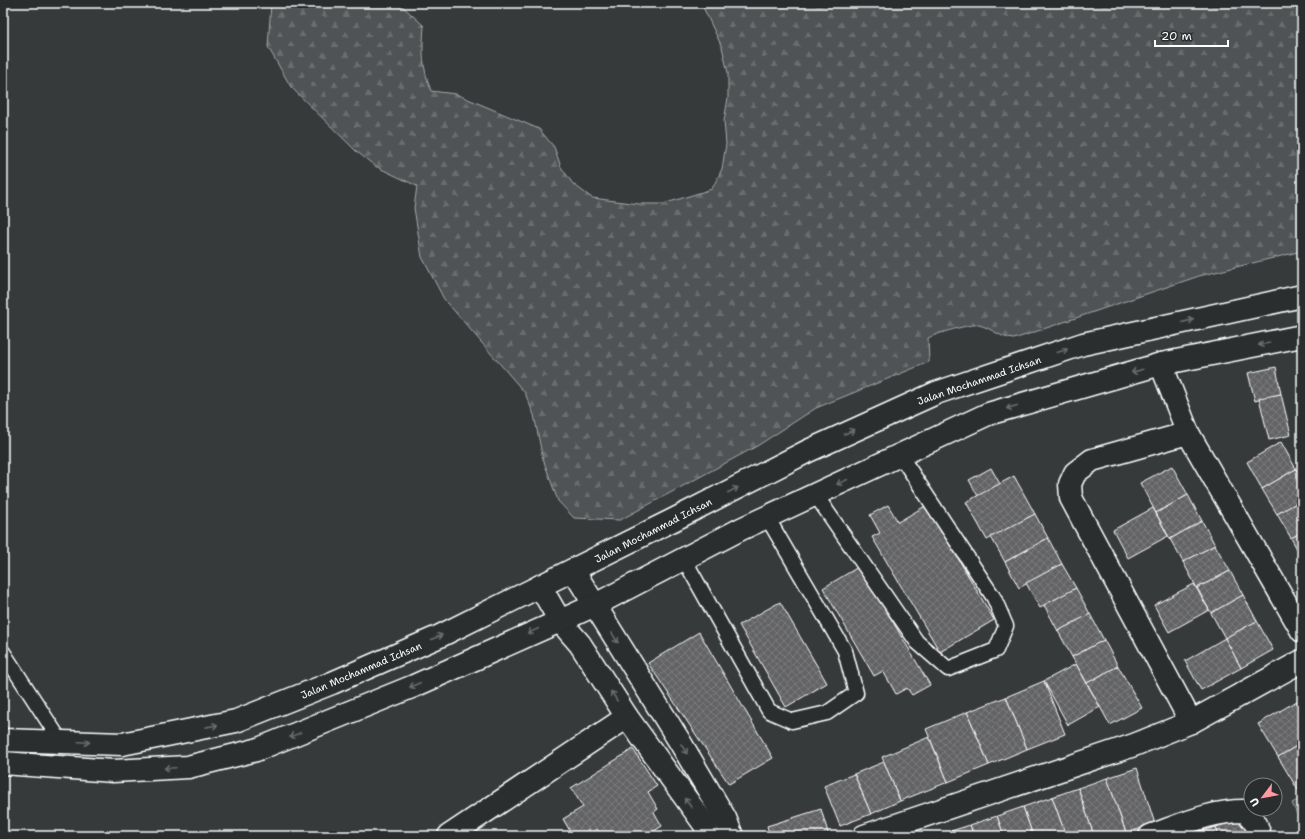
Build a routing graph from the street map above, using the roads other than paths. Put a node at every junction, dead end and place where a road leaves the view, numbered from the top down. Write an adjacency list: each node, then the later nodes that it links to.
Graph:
1 (1302, 296): 9 (main road, Jalan Mochammad Ichsan, one-way to 1)
2 (1302, 336): 3 (main road, one-way to 3)
3 (1161, 364): 4 (main road); 5 (main road, one-way to 5)
4 (1188, 433): 13 (main road); 17 (main road)
5 (900, 455): 6 (main road, one-way to 6); 6 (lane)
6 (815, 494): 7 (main road)
7 (767, 517): 8 (main road); 8 (lane)
8 (684, 559): 11 (main road)
9 (573, 570): 10 (main road, Jalan Mochammad Ichsan); 11 (main road)
10 (540, 586): 12 (main road); 19 (main road, Jalan Mochammad Ichsan, one-way to 10)
11 (595, 605): 12 (main road); 23 (main road, one-way to 23)
12 (560, 621): 16 (main road, one-way to 12); 20 (main road, one-way to 20)
13 (1302, 631)
14 (3, 652): 19 (lane)
15 (1302, 661): 17 (main road)
16 (627, 717): 21 (main road, one-way to 16); 22 (main road)
17 (1191, 722): 24 (main road)
18 (3, 740): 19 (main road, Jalan Mochammad Ichsan)
19 (60, 740)
20 (3, 763)
21 (700, 832)
22 (449, 836)
23 (732, 836)
24 (864, 836)
25 (1150, 836): 26 (main road)
26 (1260, 836)

